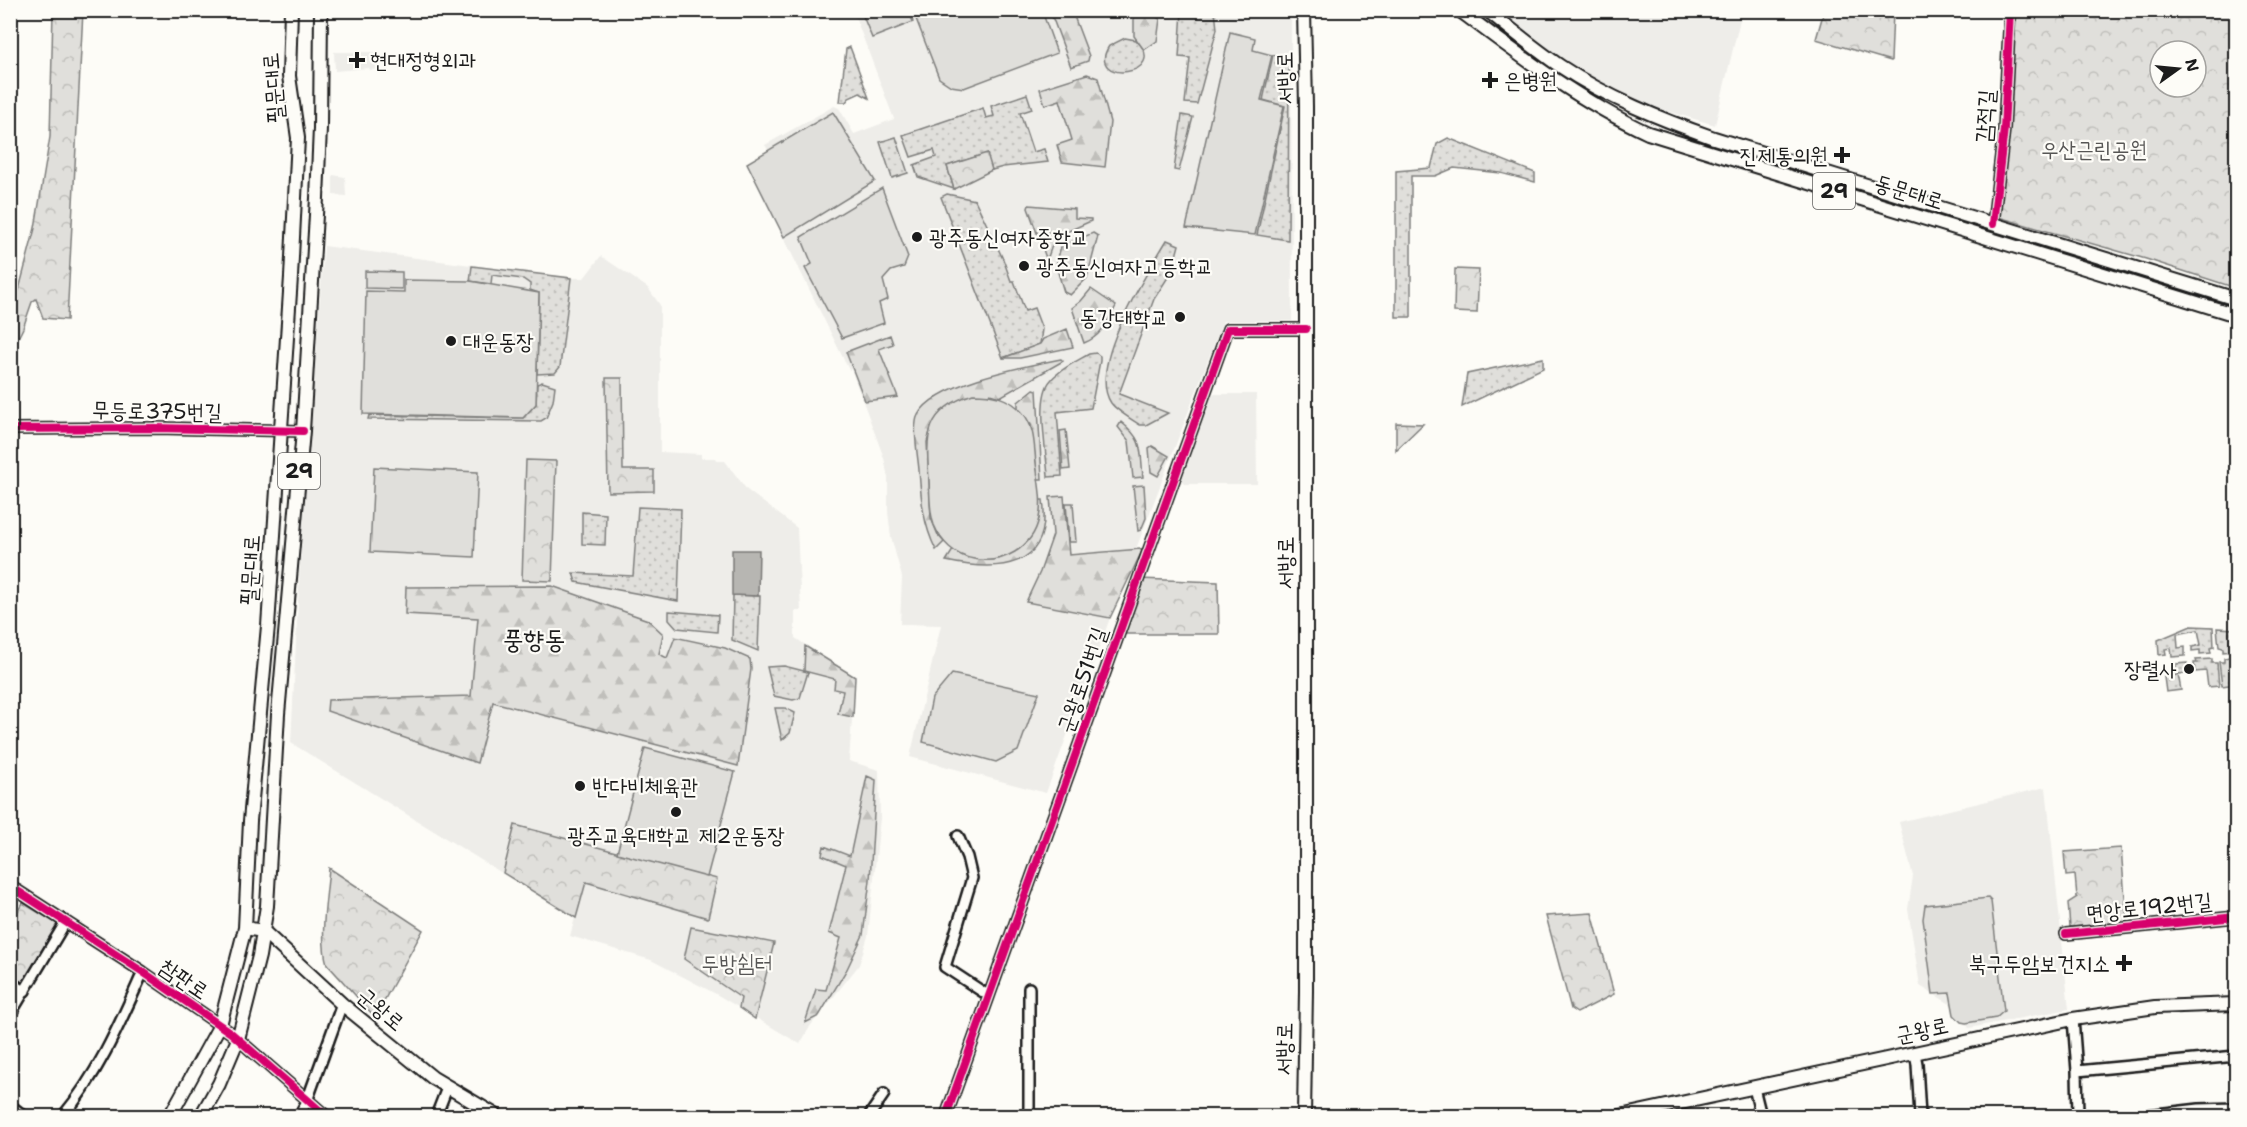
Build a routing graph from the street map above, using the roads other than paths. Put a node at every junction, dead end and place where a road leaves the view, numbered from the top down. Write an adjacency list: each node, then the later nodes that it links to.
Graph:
1 (291, 10): 12 (main road, 필문대로 / 29)
2 (321, 10): 13 (main road, 필문대로 / 29)
3 (1304, 10): 10 (main road, 서방로)
4 (1459, 10): 9 (main road, 동문대로 / 29)
5 (1486, 10): 7 (main road, 동문대로 / 29)
6 (2010, 10): 7 (street, 감적길)
7 (1993, 224): 8 (main road, 동문대로 / 29)
8 (2236, 299)
9 (2236, 315)
10 (1306, 329): 25 (street, 군왕로51번길); 52 (main road, 서방로)
11 (10, 429): 12 (street, 무등로375번길)
12 (279, 431): 13 (street, 무등로375번길); 18 (main road, 필문대로 / 29)
13 (303, 431): 19 (main road, 필문대로 / 29)
14 (958, 836): 25 (street)
15 (10, 886): 17 (street, 참판로)
16 (2236, 916): 20 (street, 면앙로192번길)
17 (65, 923): 21 (street, 참판로); 24 (street)
18 (245, 928): 19 (main road); 30 (main road, 필문대로 / 29)
19 (263, 931): 26 (main road, 군왕로); 31 (main road, 필문대로 / 29)
20 (2066, 934)
21 (143, 972): 30 (street, 참판로); 42 (street)
22 (10, 982): 24 (street)
23 (1029, 988): 51 (street)
24 (25, 991): 28 (street)
25 (989, 996): 50 (street, 군왕로51번길)
26 (342, 1004): 35 (main road, 군왕로); 38 (street)
27 (2236, 1004): 29 (main road, 군왕로)
28 (10, 1015)
29 (2073, 1019): 32 (main road, 군왕로); 34 (street)
30 (220, 1025): 31 (street, 참판로); 43 (main road, 필문대로 / 29)
31 (238, 1039): 38 (street, 참판로); 44 (main road, 필문대로 / 29)
32 (1915, 1053): 36 (main road, 군왕로); 55 (street)
33 (2236, 1056): 34 (street)
34 (2077, 1071): 56 (street)
35 (447, 1088): 47 (street); 48 (main road, 군왕로)
36 (1754, 1088): 53 (main road, 군왕로); 54 (street)
37 (884, 1094): 49 (street)
38 (307, 1101): 45 (street); 46 (street, 참판로)
39 (10, 1105): 41 (street)
40 (2236, 1108): 57 (street)
41 (24, 1116)
42 (63, 1116)
43 (170, 1116)
44 (201, 1116)
45 (299, 1116)
46 (326, 1116)
47 (436, 1116)
48 (497, 1116)
49 (869, 1116)
50 (946, 1116)
51 (1029, 1116)
52 (1304, 1116)
53 (1620, 1116)
54 (1761, 1116)
55 (1920, 1116)
56 (2078, 1116)
57 (2139, 1116)

